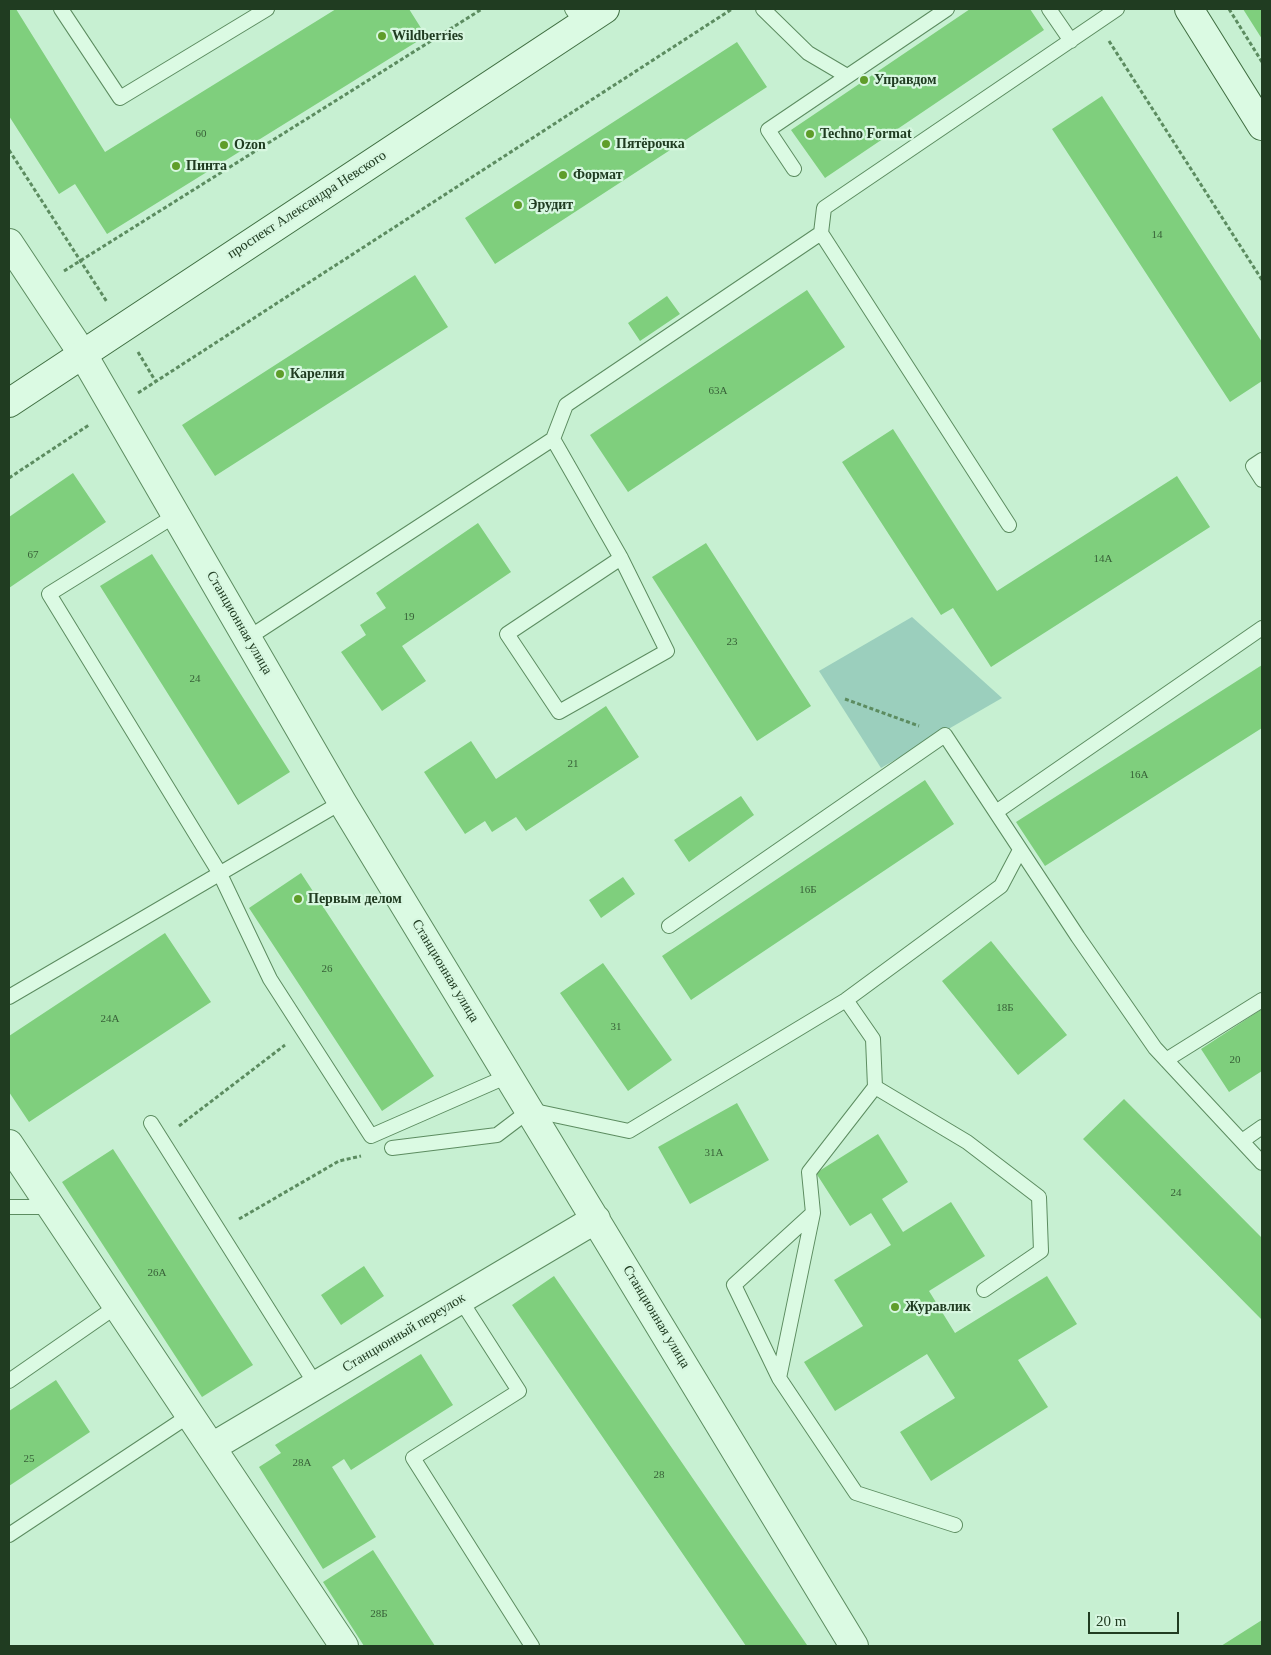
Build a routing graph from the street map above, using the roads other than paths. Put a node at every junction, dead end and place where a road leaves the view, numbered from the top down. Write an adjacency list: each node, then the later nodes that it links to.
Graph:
1 (61, 9): 2 (lane)
2 (267, 9)
3 (605, 9): 9 (street, проспект Александра Невского)
4 (763, 9): 11 (lane)
5 (947, 9): 11 (lane)
6 (1049, 9): 10 (lane)
7 (1117, 9): 10 (lane)
8 (1189, 9): 12 (street)
9 (578, 16): 16 (street, проспект Александра Невского)
10 (1071, 40): 14 (lane)
11 (847, 76): 13 (lane)
12 (1262, 126)
13 (794, 169)
14 (821, 233): 18 (lane); 22 (lane)
15 (9, 243): 16 (street, Станционная улица)
16 (82, 353): 17 (street, проспект Александра Невского); 21 (street, Станционная улица)
17 (9, 402)
18 (553, 439): 23 (lane); 25 (lane)
19 (1262, 460): 20 (lane)
20 (1262, 480)
21 (176, 515): 25 (street, Станционная улица); 29 (lane)
22 (1009, 525)
23 (622, 558): 23 (lane)
24 (1262, 628): 27 (lane)
25 (248, 638): 26 (street, Станционная улица)
26 (342, 802): 29 (lane); 35 (street, Станционная улица)
27 (996, 812): 28 (lane); 30 (lane)
28 (1020, 850): 32 (lane); 34 (lane)
29 (219, 872): 31 (lane); 35 (lane)
30 (669, 926)
31 (9, 997)
32 (846, 1000): 36 (lane); 37 (lane)
33 (1262, 1000): 34 (lane)
34 (1166, 1060): 40 (lane)
35 (508, 1076): 37 (street, Станционная улица)
36 (875, 1087): 46 (lane); 48 (lane)
37 (530, 1110): 42 (lane); 47 (street, Станционная улица)
38 (150, 1123): 53 (lane)
39 (1262, 1127): 40 (lane)
40 (1242, 1141): 43 (lane)
41 (9, 1144): 45 (street)
42 (392, 1148)
43 (1262, 1163)
44 (9, 1207): 45 (lane)
45 (51, 1207): 50 (street)
46 (813, 1213): 51 (lane); 51 (lane)
47 (596, 1219): 49 (street, Станционный переулок); 60 (street, Станционная улица)
48 (984, 1290)
49 (460, 1299): 53 (street, Станционный переулок); 59 (lane)
50 (117, 1306): 52 (lane); 54 (street)
51 (779, 1378): 56 (lane)
52 (9, 1380)
53 (316, 1385): 55 (street, Станционный переулок)
54 (190, 1415): 55 (street); 57 (lane)
55 (212, 1447): 58 (street)
56 (955, 1525)
57 (9, 1535)
58 (344, 1646)
59 (532, 1646)
60 (854, 1646)

